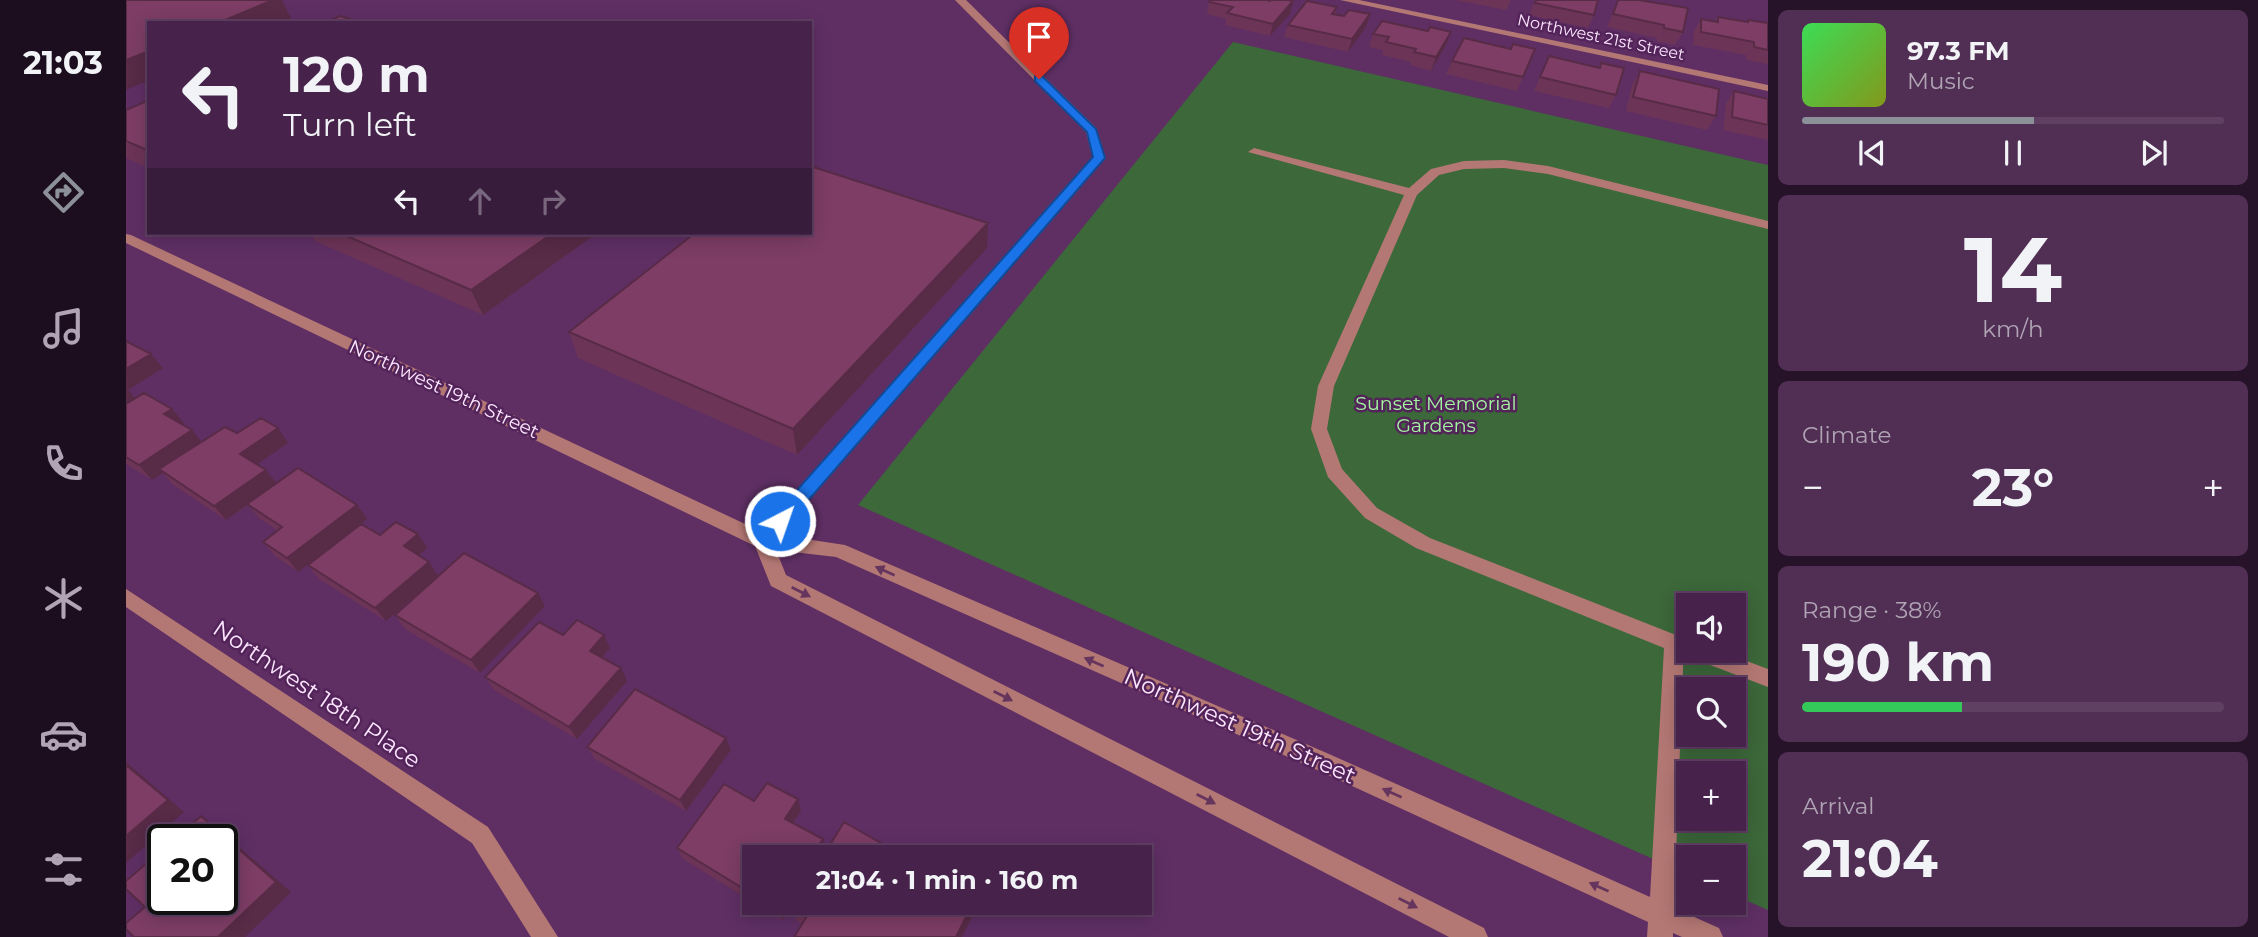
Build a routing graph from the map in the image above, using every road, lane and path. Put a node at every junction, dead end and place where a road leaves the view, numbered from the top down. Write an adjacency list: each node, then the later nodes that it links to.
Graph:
1 (960, 0): 8 (street)
2 (1345, 0): 3 (street, Northwest 21st Street)
3 (1768, 88)
4 (1254, 152): 5 (street)
5 (1411, 193): 6 (street); 10 (street)
6 (1768, 225)
7 (126, 238): 8 (street, Northwest 19th Street)
8 (763, 541): 14 (street, Northwest 19th Street, one-way to 8); 16 (street, one-way to 16)
9 (126, 597): 15 (street, Northwest 18th Place)
10 (1676, 643)
11 (1680, 663): 14 (street)
12 (1728, 663): 13 (street)
13 (1768, 678)
14 (1661, 926): 17 (street, Northwest 19th Street)
15 (545, 937)
16 (1475, 937)
17 (1710, 937)

